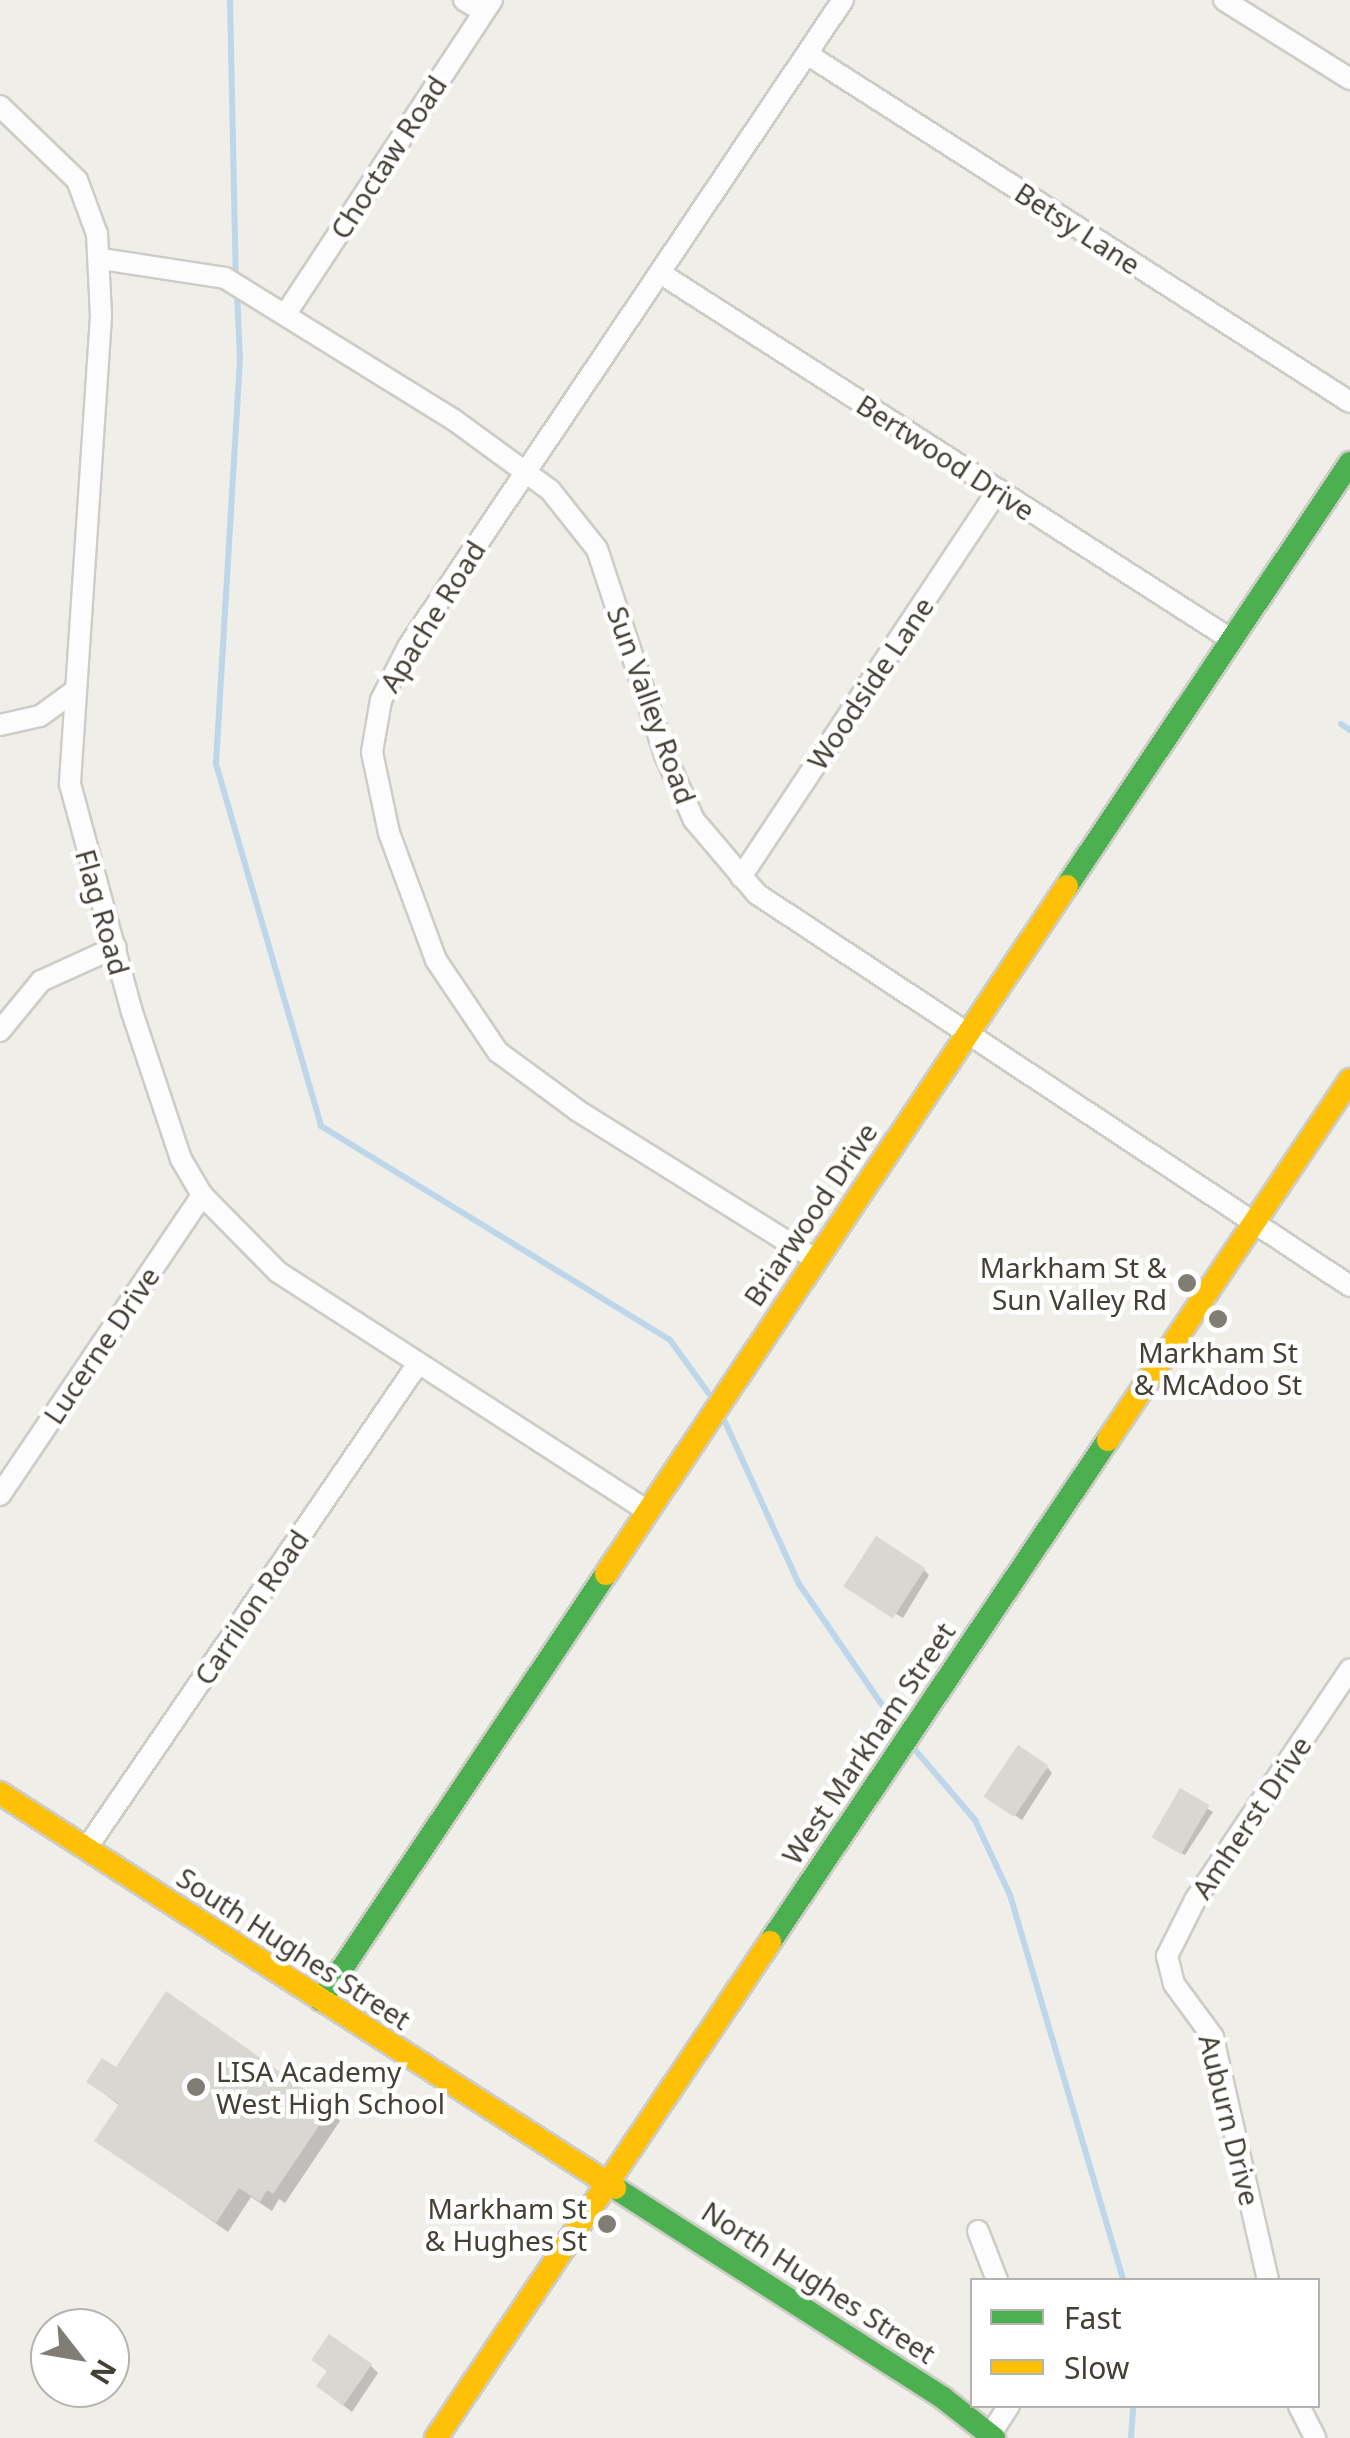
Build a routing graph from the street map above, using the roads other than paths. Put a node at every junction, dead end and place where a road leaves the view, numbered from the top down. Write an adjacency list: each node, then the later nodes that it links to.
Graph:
1 (464, 0): 4 (street)
2 (843, 0): 5 (street, Apache Road)
3 (1224, 0): 6 (street)
4 (488, 6): 10 (street, Choctaw Road)
5 (807, 54): 9 (street, Apache Road); 11 (street, Betsy Lane)
6 (1350, 78)
7 (0, 106): 8 (street, Flag Road)
8 (101, 259): 10 (street, Sun Valley Road); 16 (street, Flag Road)
9 (660, 274): 13 (street, Apache Road); 14 (street, Bertwood Drive)
10 (284, 314): 13 (street, Sun Valley Road)
11 (1350, 402)
12 (1350, 462): 15 (street, Briarwood Drive)
13 (525, 470): 18 (street, Sun Valley Road); 25 (street, Apache Road)
14 (998, 490): 15 (street, Bertwood Drive); 18 (street, Woodside Lane)
15 (1232, 640): 21 (street, Briarwood Drive)
16 (72, 693): 17 (street); 19 (street, Flag Road)
17 (0, 726)
18 (742, 876): 21 (street, Sun Valley Road)
19 (116, 946): 20 (street); 23 (street, Flag Road)
20 (0, 1032)
21 (967, 1033): 24 (street, Sun Valley Road); 25 (street, Briarwood Drive)
22 (1350, 1080): 24 (street, West Markham Street)
23 (202, 1195): 27 (street, Flag Road); 28 (street, Lucerne Drive)
24 (1254, 1224): 26 (street, Sun Valley Road); 35 (street, West Markham Street)
25 (815, 1259): 29 (street, Briarwood Drive)
26 (1350, 1286)
27 (417, 1365): 29 (street, Flag Road); 32 (street, Carrilon Road)
28 (0, 1495)
29 (648, 1511): 34 (street, Briarwood Drive)
30 (1350, 1669): 33 (street, Amherst Drive)
31 (0, 1794): 32 (street, South Hughes Street)
32 (86, 1849): 34 (street, South Hughes Street)
33 (1169, 1972): 38 (street, Auburn Drive)
34 (321, 2000): 35 (street, South Hughes Street)
35 (607, 2183): 41 (street, North Hughes Street); 42 (street, West Markham Street)
36 (978, 2231): 37 (street)
37 (996, 2278)
38 (1268, 2278)
39 (1008, 2408): 41 (street)
40 (1300, 2408): 43 (street)
41 (992, 2436)
42 (436, 2438)
43 (1315, 2438)

